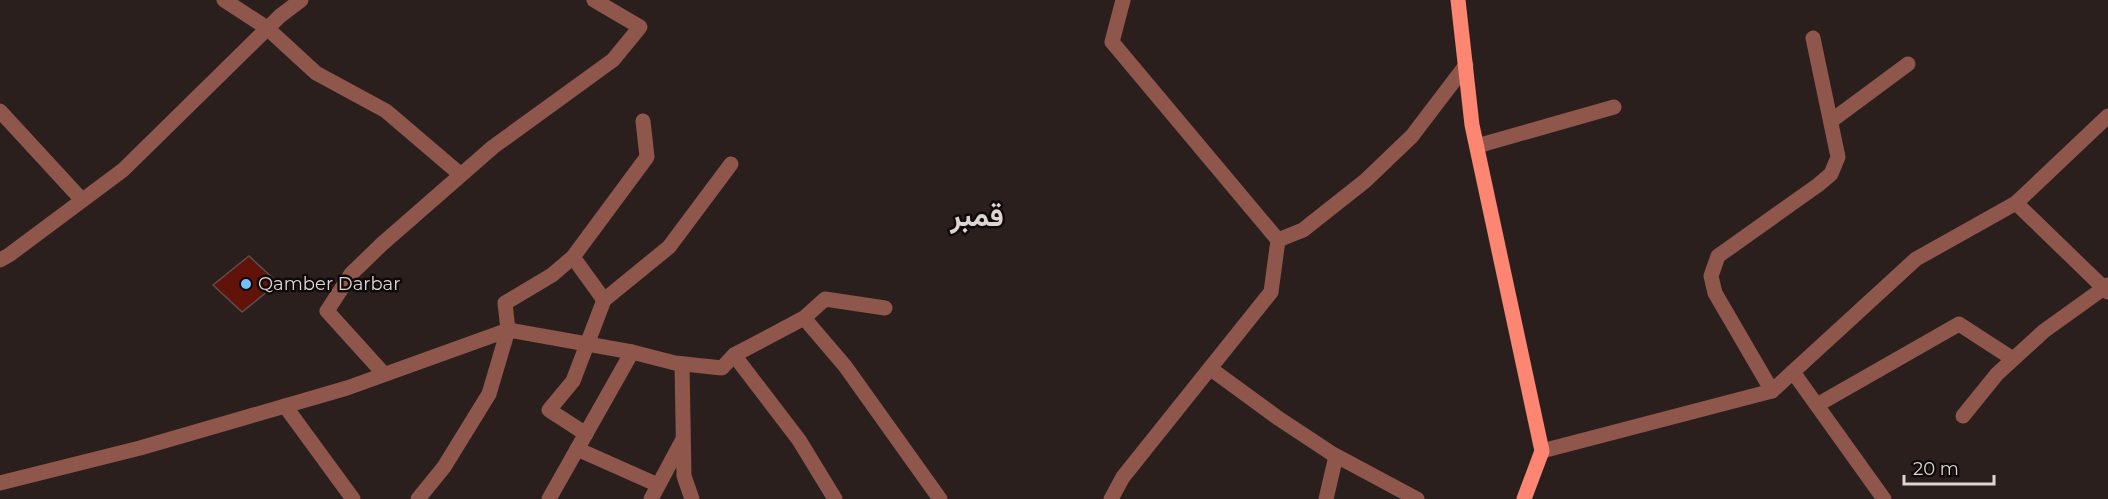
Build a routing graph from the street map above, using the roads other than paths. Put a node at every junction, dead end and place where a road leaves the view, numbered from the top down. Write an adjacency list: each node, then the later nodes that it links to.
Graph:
1 (224, 0): 6 (street)
2 (301, 0): 6 (street)
3 (594, 0): 17 (street)
4 (1123, 0): 20 (street)
5 (1458, 0): 9 (main road)
6 (267, 28): 17 (street); 18 (street)
7 (1812, 38): 14 (street)
8 (1908, 64): 14 (street)
9 (1466, 65): 15 (main road); 20 (street)
10 (1614, 107): 15 (street)
11 (0, 111): 18 (street)
12 (2108, 116): 19 (street)
13 (644, 121): 21 (street)
14 (1831, 121): 36 (street)
15 (1477, 146): 43 (main road)
16 (731, 164): 24 (street)
17 (461, 175): 35 (street)
18 (82, 200): 22 (street)
19 (2016, 202): 23 (street); 34 (street)
20 (1278, 240): 33 (street)
21 (573, 257): 24 (street); 27 (street)
22 (0, 260)
23 (2107, 289): 31 (street)
24 (604, 300): 28 (street)
25 (885, 308): 26 (street)
26 (804, 318): 30 (street); 52 (street)
27 (508, 330): 28 (street); 35 (street); 48 (street)
28 (588, 344): 29 (street); 40 (street)
29 (632, 352): 32 (street); 40 (street)
30 (734, 355): 32 (street); 51 (street)
31 (2013, 359): 37 (street); 39 (street)
32 (682, 364): 41 (street)
33 (1211, 369): 44 (street); 53 (street)
34 (1793, 372): 36 (street); 37 (street)
35 (384, 374): 38 (street)
36 (1772, 391): 43 (street)
37 (1817, 405): 57 (street)
38 (285, 406): 45 (street); 47 (street)
39 (1963, 416)
40 (586, 434): 42 (street)
41 (684, 438): 46 (street); 50 (street)
42 (577, 449): 46 (street); 49 (street)
43 (1542, 451): 56 (main road)
44 (1336, 456): 54 (street); 55 (street)
45 (0, 483)
46 (655, 492)
47 (350, 498)
48 (418, 499)
49 (549, 499)
50 (692, 499)
51 (835, 499)
52 (940, 499)
53 (1111, 499)
54 (1326, 499)
55 (1417, 499)
56 (1524, 499)
57 (1884, 499)

